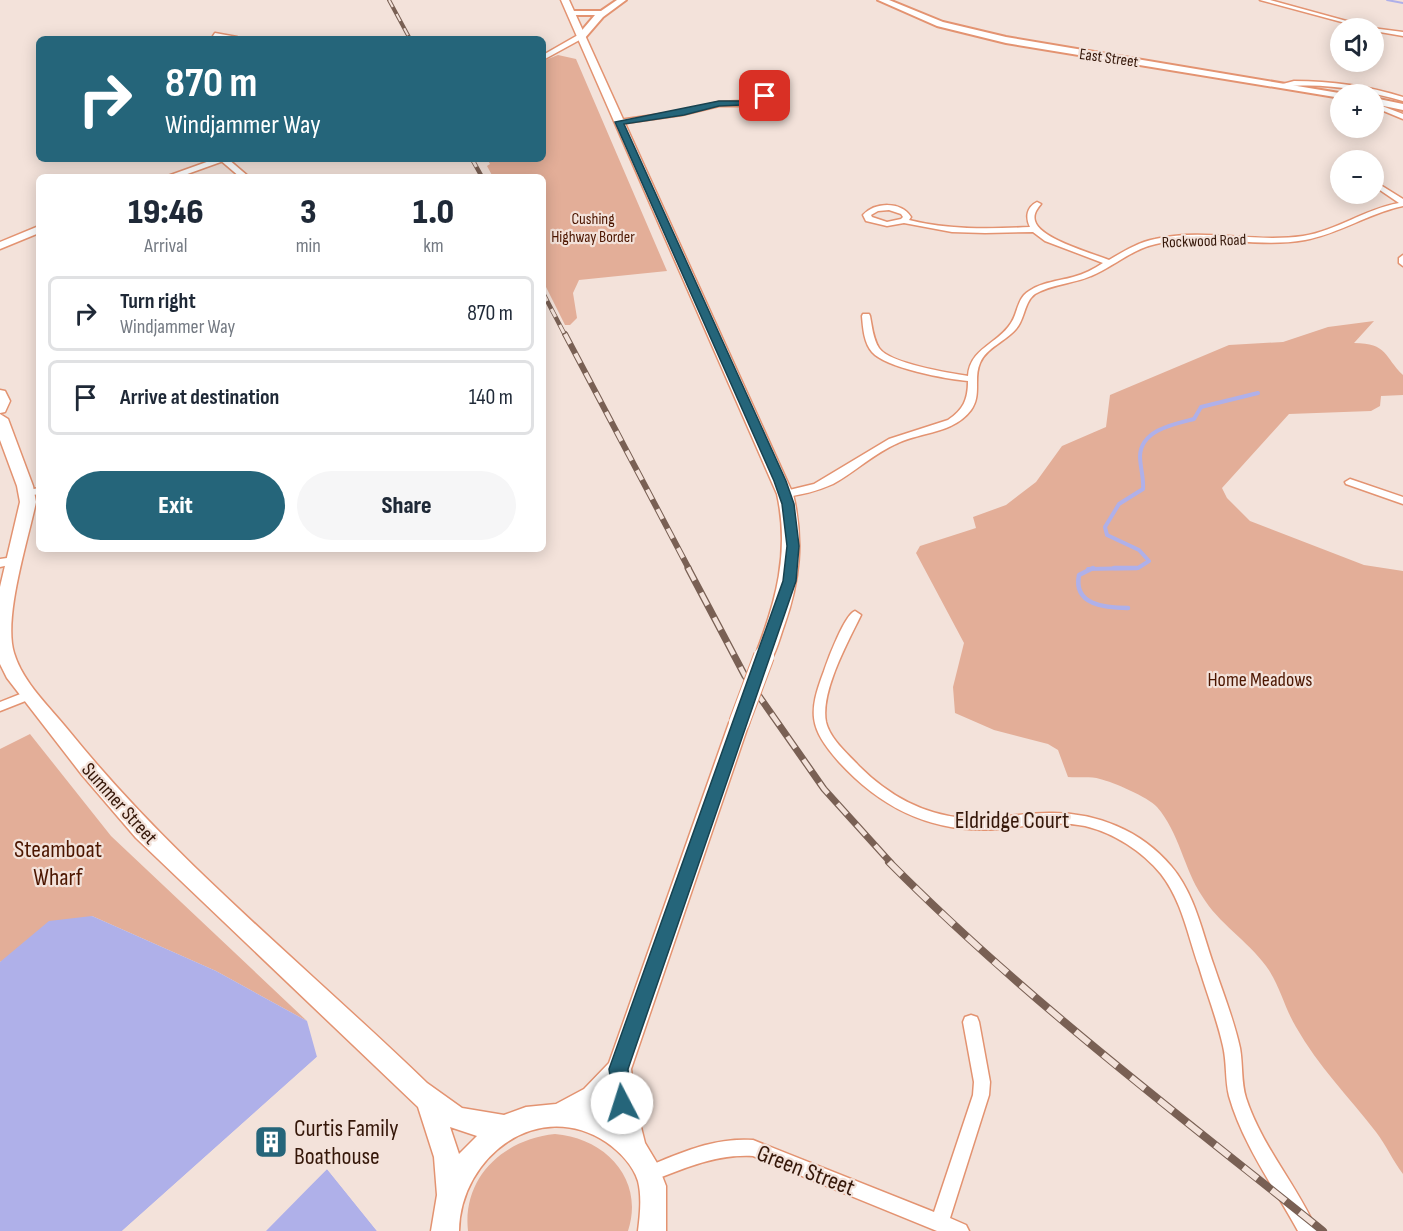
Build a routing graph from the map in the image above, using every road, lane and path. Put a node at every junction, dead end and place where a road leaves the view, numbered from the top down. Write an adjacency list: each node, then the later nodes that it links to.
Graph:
1 (565, 0): 5 (main road)
2 (622, 0): 6 (main road)
3 (882, 0): 16 (main road, East Street)
4 (1263, 0): 7 (street)
5 (570, 13): 6 (main road); 12 (main road)
6 (602, 13): 12 (main road)
7 (1331, 18)
8 (1384, 31): 9 (street)
9 (1403, 34)
10 (215, 35): 11 (street)
11 (220, 36)
12 (581, 37): 13 (street); 14 (main road)
13 (558, 51): 14 (street); 15 (street)
14 (589, 55): 24 (main road)
15 (546, 57)
16 (1282, 85): 17 (main road, East Street); 18 (street)
17 (1330, 93)
18 (1403, 99)
19 (742, 103): 24 (street)
20 (1384, 104): 21 (main road)
21 (1403, 107)
22 (1384, 108): 23 (street)
23 (1403, 117)
24 (619, 122): 46 (main road)
25 (212, 162): 27 (street)
26 (221, 162): 28 (street)
27 (178, 174)
28 (240, 174)
29 (1384, 190): 31 (street)
30 (1037, 204): 33 (street)
31 (1402, 204): 37 (street, Rockwood Road)
32 (904, 221): 33 (street)
33 (1034, 229): 37 (street)
34 (36, 230): 35 (street)
35 (0, 246)
36 (1403, 258): 38 (street)
37 (1110, 263): 40 (street, Rockwood Road)
38 (1403, 263)
39 (866, 316): 40 (street)
40 (972, 379): 46 (street, Rockwood Road)
41 (0, 394): 42 (main road)
42 (0, 409)
43 (0, 419): 45 (main road, Summer Street)
44 (1350, 482): 47 (street)
45 (33, 492): 48 (main road, Summer Street)
46 (785, 494): 53 (main road, bridge)
47 (1403, 501)
48 (7, 562): 50 (main road, Summer Street)
49 (855, 615): 64 (street, Eldridge Court)
50 (28, 695): 51 (street); 54 (main road, Summer Street)
51 (0, 707)
52 (971, 1022): 60 (street)
53 (619, 1069): 55 (main road); 57 (main road)
54 (430, 1105): 56 (main road, Summer Street); 59 (main road, Summer Street)
55 (562, 1114): 56 (main road); 57 (main road)
56 (505, 1128): 59 (main road)
57 (632, 1145): 58 (main road)
58 (649, 1174): 60 (street, Green Street); 62 (main road)
59 (447, 1196): 61 (main road, Summer Street)
60 (939, 1223): 63 (street, Green Street)
61 (444, 1231)
62 (652, 1231)
63 (960, 1231)
64 (1308, 1231)

